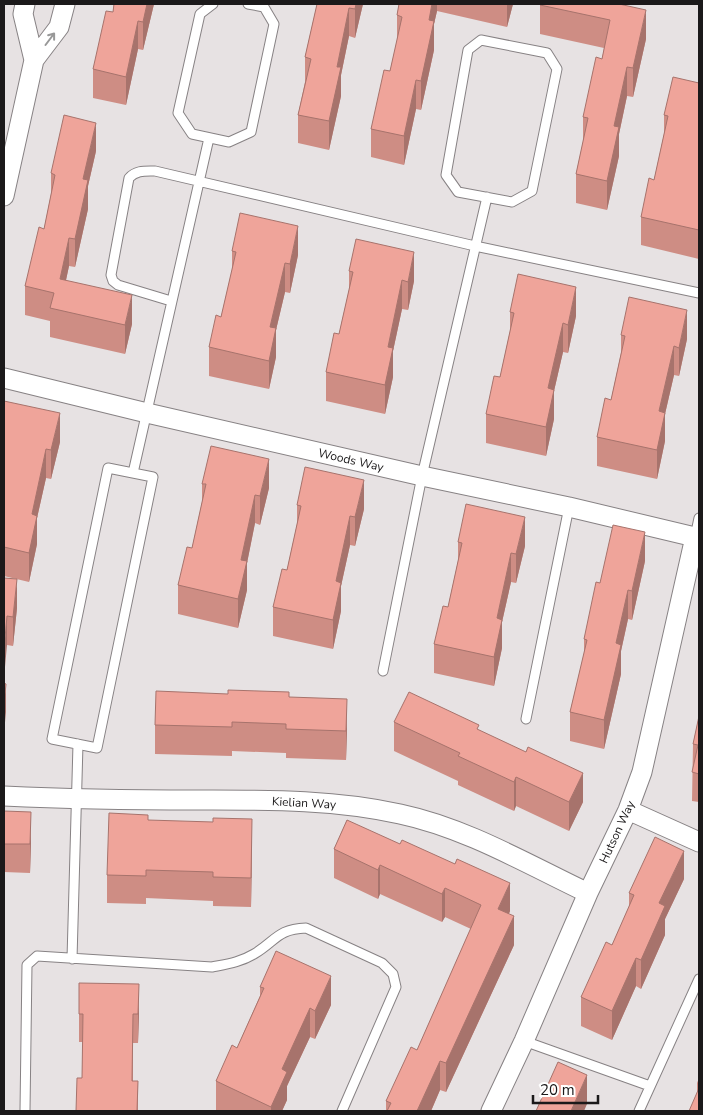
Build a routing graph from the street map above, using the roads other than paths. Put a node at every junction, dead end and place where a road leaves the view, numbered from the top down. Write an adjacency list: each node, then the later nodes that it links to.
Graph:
1 (25, 4): 5 (street)
2 (65, 4): 5 (street, one-way to 2)
3 (213, 4): 6 (lane)
4 (248, 4): 6 (lane)
5 (34, 60): 8 (street)
6 (209, 138): 7 (lane)
7 (199, 182): 10 (lane); 12 (lane); 12 (lane)
8 (4, 196)
9 (487, 198): 9 (lane); 10 (lane)
10 (475, 246): 11 (lane); 16 (lane)
11 (699, 293)
12 (172, 301): 14 (lane)
13 (4, 378): 14 (street, Woods Way)
14 (147, 413): 15 (lane); 16 (street, Woods Way)
15 (133, 473): 22 (lane); 22 (lane)
16 (422, 476): 17 (street, Woods Way); 20 (lane)
17 (569, 506): 19 (street, Woods Way); 21 (lane)
18 (699, 518): 19 (lane)
19 (697, 538): 25 (street, Hutson Way)
20 (383, 671)
21 (526, 719)
22 (78, 744): 24 (lane)
23 (4, 796): 24 (street, Kielian Way)
24 (77, 800): 27 (street, Kielian Way); 28 (lane)
25 (628, 810): 26 (street); 27 (street, Hutson Way)
26 (699, 842)
27 (588, 893): 30 (street, Hutson Way)
28 (72, 959): 32 (lane); 33 (lane)
29 (699, 979): 31 (lane)
30 (524, 1041): 31 (lane); 34 (street, Hutson Way)
31 (650, 1086): 35 (lane)
32 (24, 1111)
33 (342, 1111)
34 (491, 1111)
35 (639, 1111)

